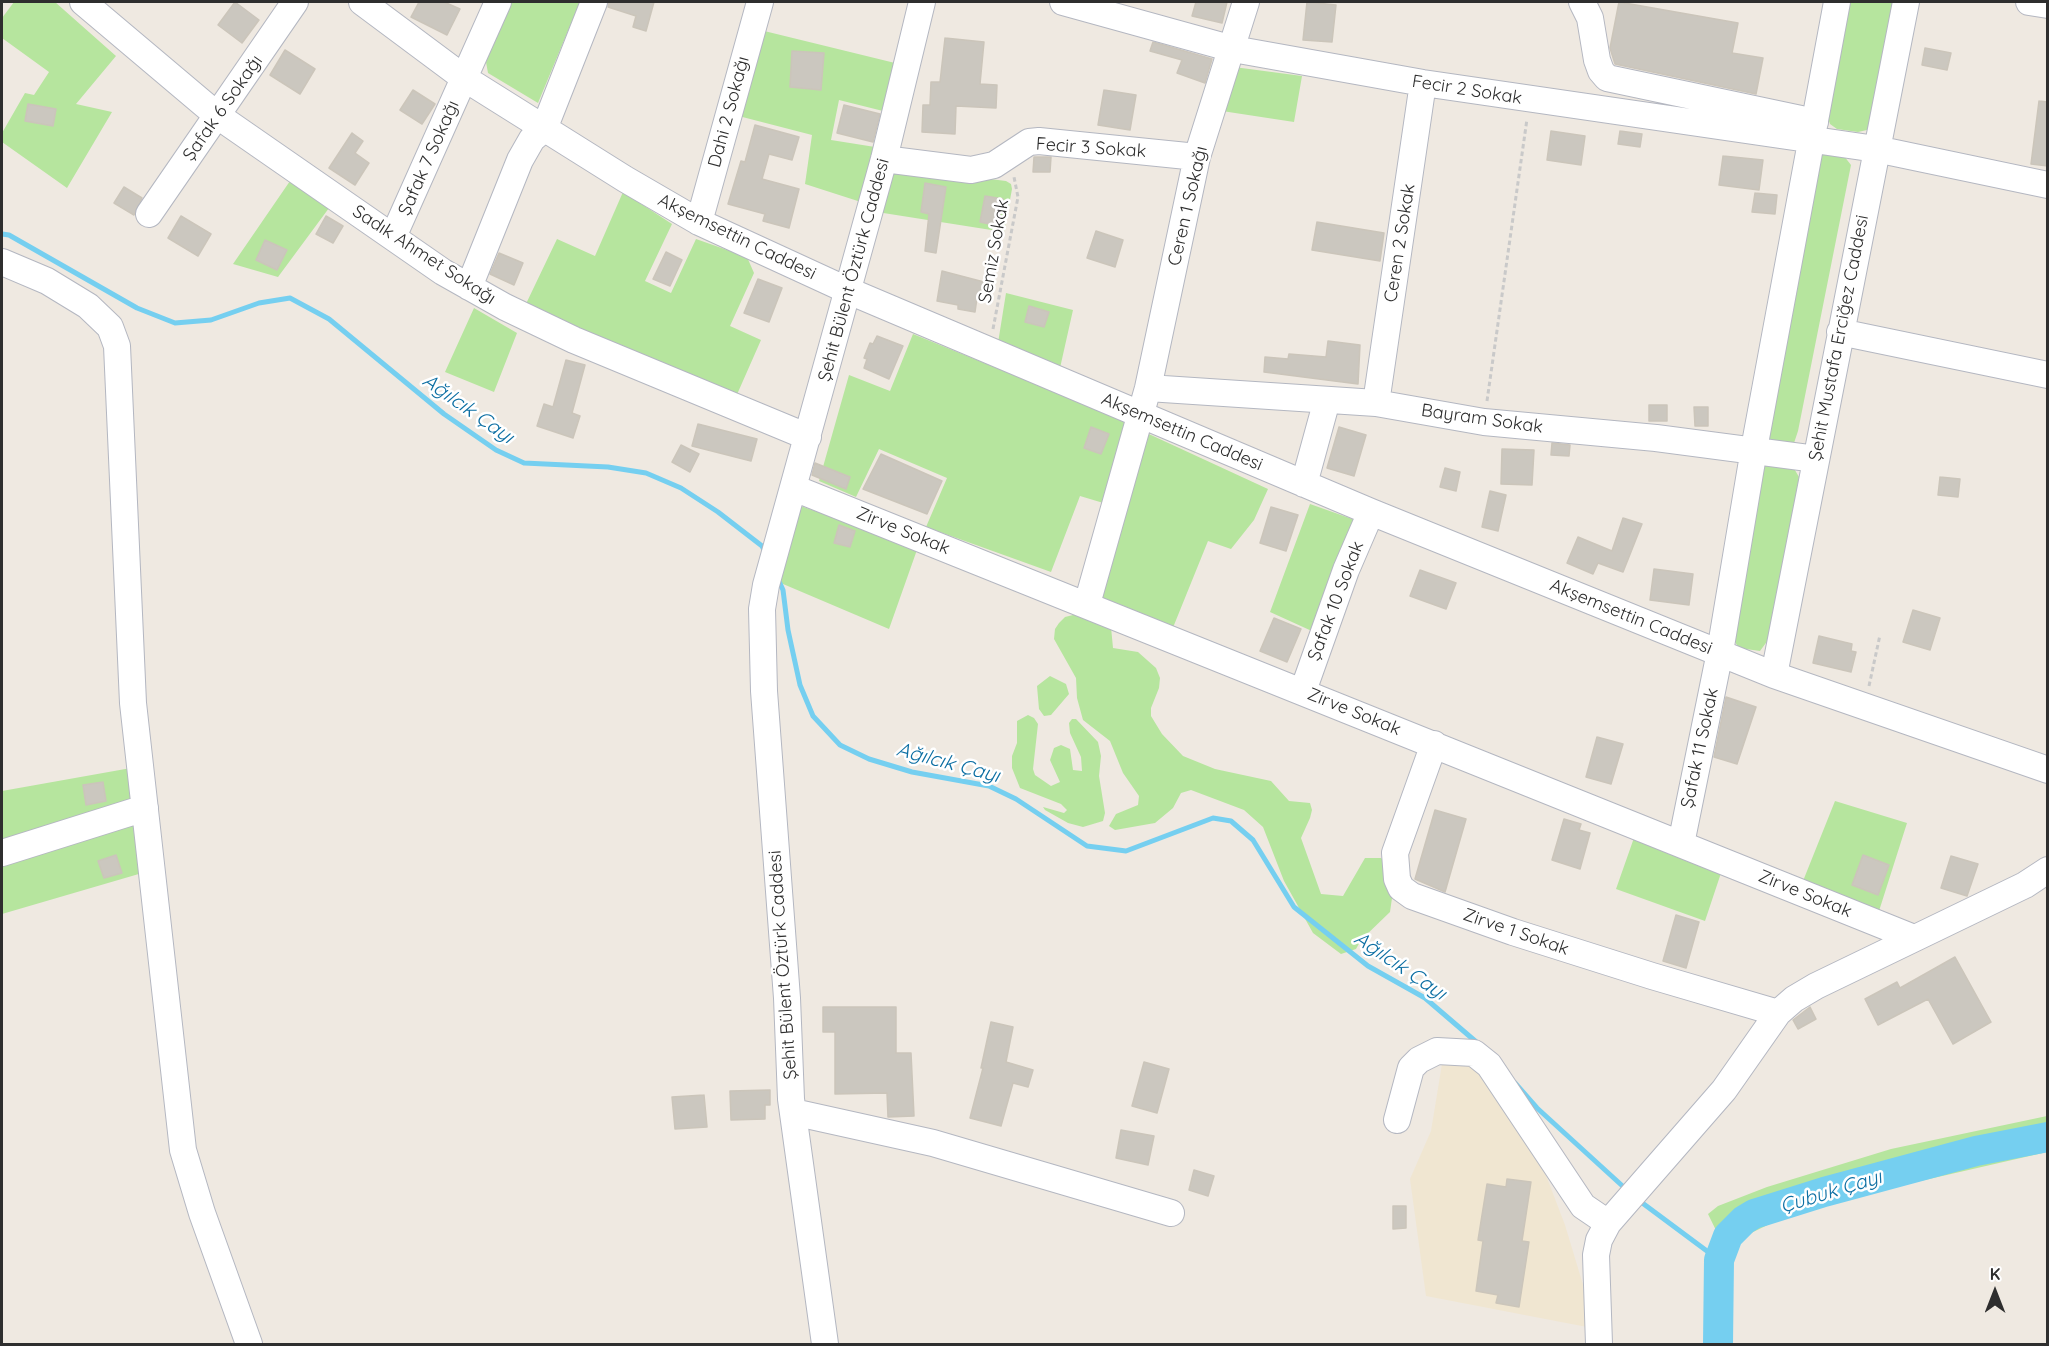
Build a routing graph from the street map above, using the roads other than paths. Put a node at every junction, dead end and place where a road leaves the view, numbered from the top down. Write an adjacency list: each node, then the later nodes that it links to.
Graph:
1 (83, 2): 18 (street, Sadık Ahmet Sokağı)
2 (295, 2): 18 (street, Şafak 6 Sokağı)
3 (362, 2): 16 (street, Akşemsettin Caddesi)
4 (498, 2): 16 (street, Şafak 7 Sokağı)
5 (594, 2): 19 (street)
6 (760, 2): 26 (street, Dahi 2 Sokağı)
7 (922, 2): 23 (street, Şehit Bülent Öztürk Caddesi)
8 (1063, 2): 15 (street, Fecir 2 Sokak)
9 (1246, 2): 15 (street, Ceren 1 Sokağı)
10 (1582, 2): 20 (street)
11 (1837, 2): 20 (street, Şafak 11 Sokak)
12 (1906, 2): 21 (street, Şehit Mustafa Erciğez Caddesi)
13 (2029, 2): 14 (street)
14 (2048, 6)
15 (1233, 49): 17 (street, Fecir 2 Sokak); 22 (street, Ceren 1 Sokağı)
16 (464, 78): 19 (street, Akşemsettin Caddesi); 27 (street, Şafak 7 Sokağı)
17 (1424, 83): 20 (street, Fecir 2 Sokak); 35 (street, Ceren 2 Sokak)
18 (218, 116): 25 (street, Şafak 6 Sokağı); 27 (street, Sadık Ahmet Sokağı)
19 (544, 129): 26 (street, Akşemsettin Caddesi); 29 (street)
20 (1813, 130): 21 (street, Fecir 2 Sokak); 38 (street, Şafak 11 Sokak)
21 (1876, 149): 24 (street, Fecir 2 Sokak); 31 (street, Şehit Mustafa Erciğez Caddesi)
22 (1197, 157): 23 (street, Fecir 3 Sokak); 33 (street, Ceren 1 Sokağı)
23 (884, 159): 30 (street, Şehit Bülent Öztürk Caddesi)
24 (2048, 185)
25 (149, 214)
26 (699, 222): 30 (street, Akşemsettin Caddesi)
27 (393, 237): 29 (street, Sadık Ahmet Sokağı)
28 (2, 262): 49 (street)
29 (469, 287): 37 (street, Sadık Ahmet Sokağı)
30 (849, 291): 36 (street, Akşemsettin Caddesi); 37 (street, Şehit Bülent Öztürk Caddesi)
31 (1840, 332): 32 (street); 39 (street, Şehit Mustafa Erciğez Caddesi)
32 (2048, 375)
33 (1148, 388): 34 (street, Bayram Sokak); 36 (street, Ceren 1 Sokağı)
34 (1327, 400): 35 (street, Bayram Sokak); 40 (street)
35 (1376, 403): 38 (street, Bayram Sokak)
36 (1140, 413): 40 (street, Akşemsettin Caddesi); 43 (street, Ceren 1 Sokağı)
37 (808, 437): 41 (street, Şehit Bülent Öztürk Caddesi)
38 (1754, 449): 39 (street, Bayram Sokak); 44 (street, Şafak 11 Sokak)
39 (1816, 459): 45 (street, Şehit Mustafa Erciğez Caddesi)
40 (1304, 484): 42 (street, Akşemsettin Caddesi)
41 (794, 488): 43 (street, Zirve Sokak); 55 (street, Şehit Bülent Öztürk Caddesi)
42 (1371, 512): 44 (street, Akşemsettin Caddesi); 46 (street, Şafak 10 Sokak)
43 (1087, 604): 46 (street, Zirve Sokak)
44 (1720, 652): 45 (street, Akşemsettin Caddesi); 50 (street, Şafak 11 Sokak)
45 (1774, 675): 48 (street, Akşemsettin Caddesi)
46 (1303, 691): 47 (street, Zirve Sokak)
47 (1434, 744): 50 (street, Zirve Sokak); 54 (street, Zirve 1 Sokak)
48 (2048, 770)
49 (145, 808): 51 (street); 59 (street)
50 (1681, 844): 53 (street, Zirve Sokak)
51 (2, 853)
52 (2048, 870): 53 (street)
53 (1914, 938): 54 (street)
54 (1778, 1013): 58 (street)
55 (793, 1112): 57 (street); 60 (street, Şehit Bülent Öztürk Caddesi)
56 (1397, 1120): 58 (street)
57 (1171, 1213)
58 (1608, 1223): 61 (street)
59 (249, 1344)
60 (825, 1344)
61 (1599, 1344)

